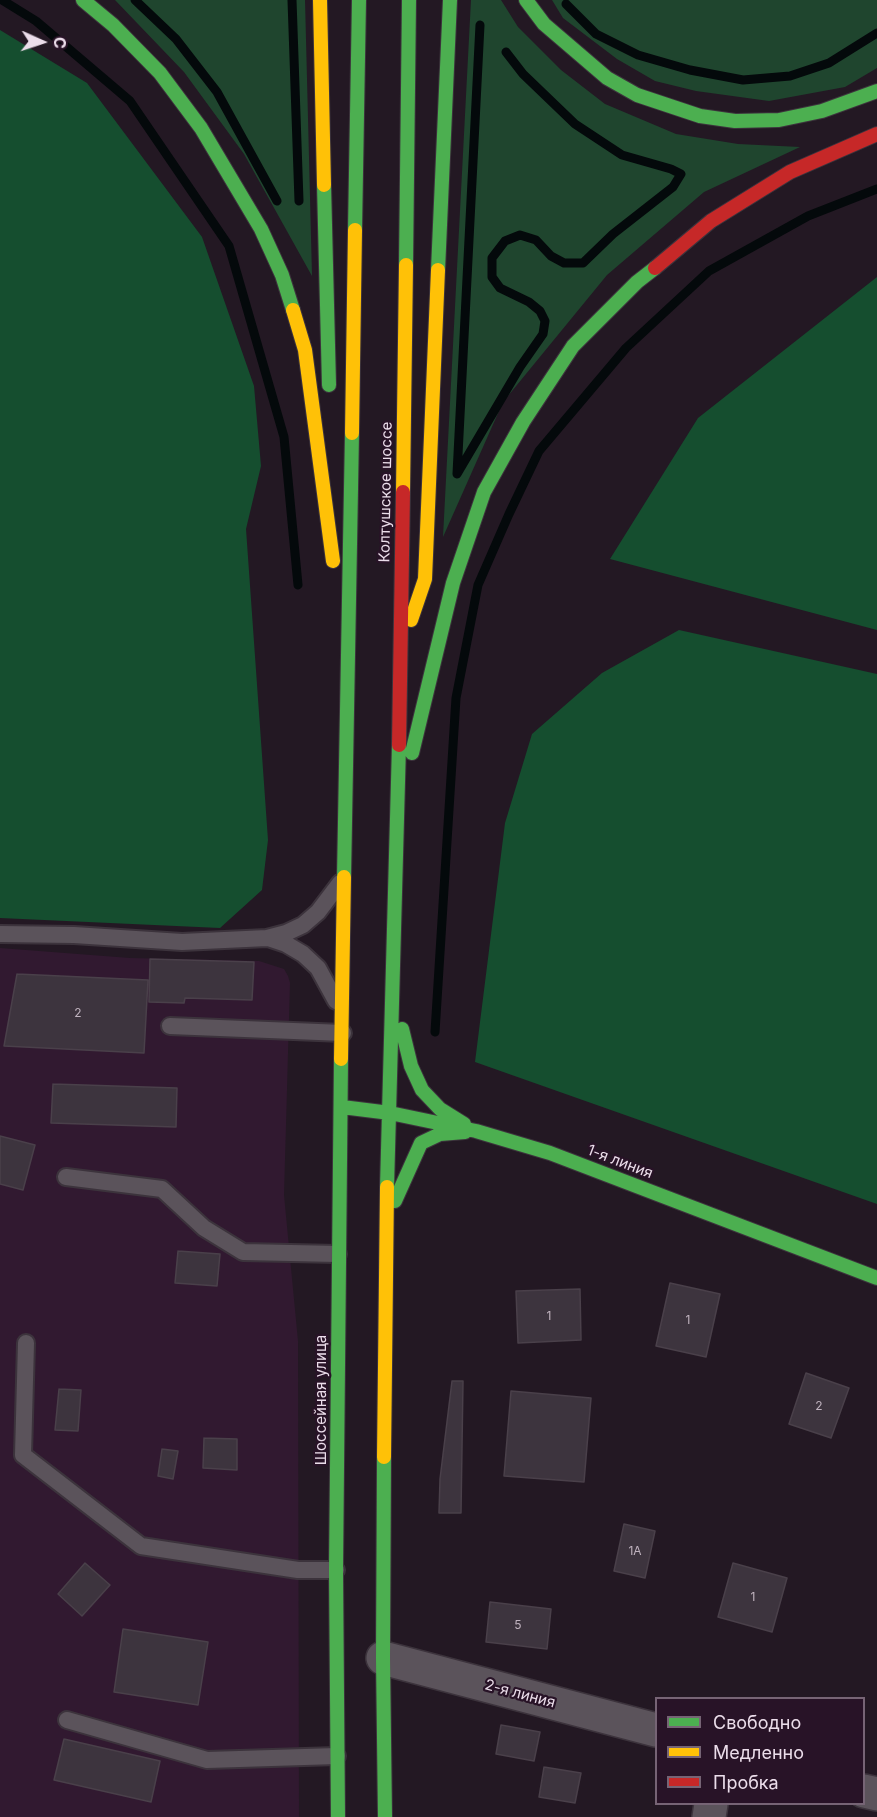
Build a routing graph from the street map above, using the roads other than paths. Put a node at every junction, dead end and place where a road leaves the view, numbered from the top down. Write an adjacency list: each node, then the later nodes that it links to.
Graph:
1 (83, 0): 12 (main road)
2 (320, 0): 9 (main road)
3 (359, 0): 12 (main road)
4 (409, 0): 11 (main road, Колтушское шоссе)
5 (450, 0): 11 (main road)
6 (526, 0): 7 (main road)
7 (877, 91)
8 (877, 134): 13 (main road)
9 (330, 402)
10 (334, 460): 12 (main road)
11 (401, 653): 13 (main road, Колтушское шоссе)
12 (347, 671): 14 (main road)
13 (397, 816): 17 (main road, Колтушское шоссе)
14 (346, 875): 16 (lane); 18 (main road, Шоссейная улица)
15 (0, 934): 16 (lane)
16 (267, 938): 18 (lane)
17 (393, 989): 22 (main road); 23 (main road)
18 (344, 1014): 20 (main road, Шоссейная улица)
19 (170, 1026): 20 (lane)
20 (343, 1033): 21 (main road, Шоссейная улица)
21 (342, 1107): 22 (main road, 1-я линия); 26 (main road, Шоссейная улица)
22 (390, 1113): 23 (main road, 1-я линия); 25 (main road)
23 (476, 1131): 25 (main road); 27 (main road, 1-я линия)
24 (66, 1177): 26 (lane)
25 (386, 1226): 30 (main road)
26 (338, 1254): 29 (main road, Шоссейная улица)
27 (877, 1278)
28 (26, 1343): 29 (lane)
29 (336, 1570): 33 (main road, Шоссейная улица)
30 (383, 1658): 32 (street, 2-я линия); 35 (main road)
31 (67, 1720): 33 (lane)
32 (655, 1729)
33 (337, 1756): 34 (main road, Шоссейная улица)
34 (338, 1817)
35 (385, 1817)

